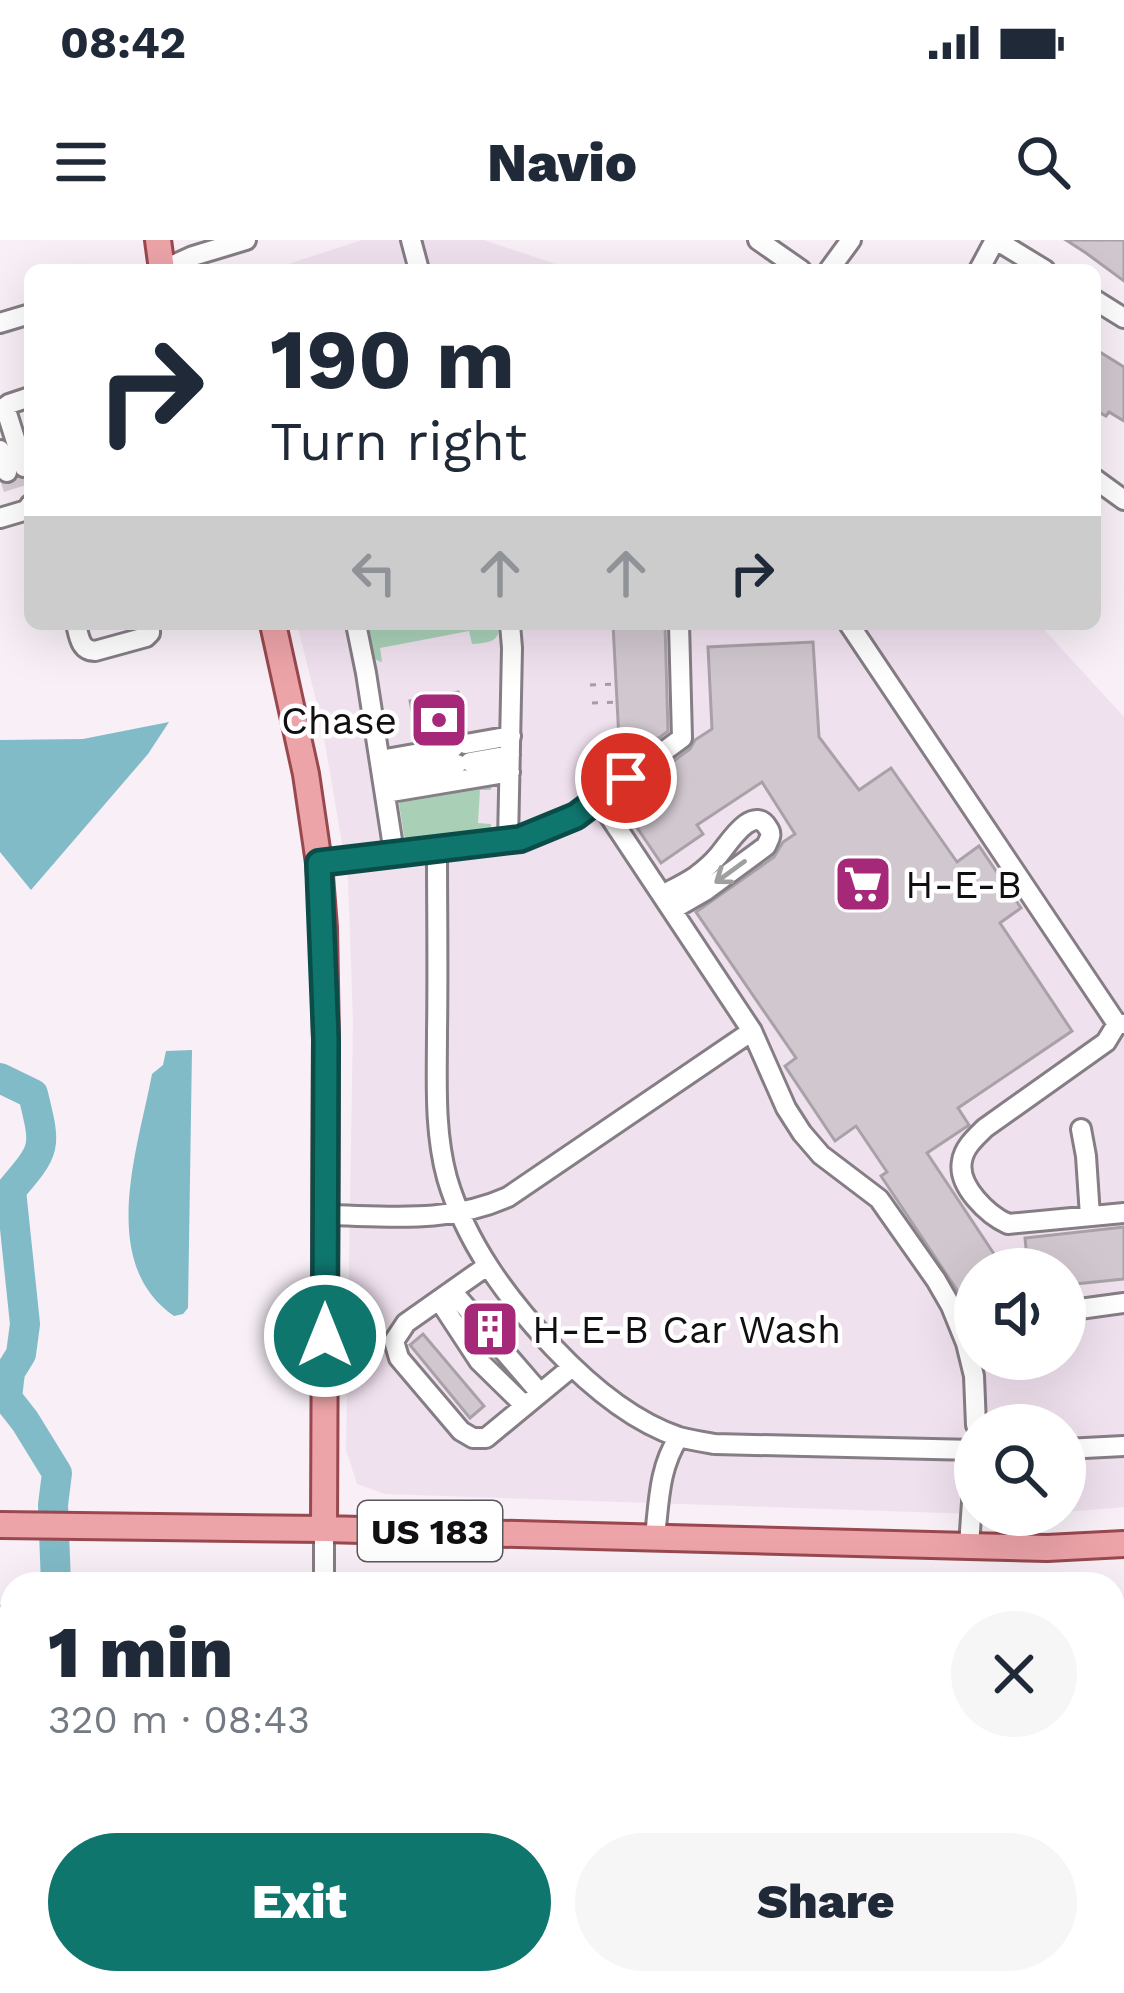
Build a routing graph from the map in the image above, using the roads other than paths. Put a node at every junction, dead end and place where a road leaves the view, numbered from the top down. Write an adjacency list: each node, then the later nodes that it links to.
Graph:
1 (246, 240): 4 (street)
2 (758, 240): 5 (street)
3 (996, 240): 6 (street)
4 (175, 264)
5 (792, 264)
6 (1036, 264)
7 (2, 413): 8 (street)
8 (0, 450)
9 (78, 630): 10 (street)
10 (150, 630)
11 (274, 630): 23 (main road)
12 (357, 630): 18 (street)
13 (510, 630): 16 (street)
14 (679, 630): 19 (street)
15 (853, 630): 25 (street)
16 (510, 755): 17 (street); 17 (street); 18 (street); 20 (street)
17 (462, 758): 18 (street)
18 (382, 776): 22 (street)
19 (598, 799): 20 (street); 24 (street)
20 (508, 842): 21 (street)
21 (437, 849): 22 (street); 28 (street)
22 (394, 853): 23 (street)
23 (319, 863): 30 (main road)
24 (667, 903): 24 (street, one-way to 24); 26 (street)
25 (1120, 1024): 31 (street)
26 (752, 1031): 28 (street); 36 (street)
27 (1081, 1130): 31 (street)
28 (459, 1213): 30 (street); 32 (street)
29 (1124, 1213): 31 (street)
30 (326, 1215): 44 (main road)
31 (1090, 1216)
32 (487, 1266): 33 (street); 37 (street)
33 (445, 1296): 38 (street); 38 (street)
34 (1124, 1303): 35 (street)
35 (1086, 1308)
36 (954, 1310)
37 (572, 1367): 38 (street); 39 (street)
38 (533, 1399)
39 (679, 1437): 42 (street); 46 (street)
40 (1124, 1446): 41 (street)
41 (1086, 1448)
42 (954, 1453)
43 (0, 1525): 44 (main road, US 183)
44 (324, 1528): 46 (main road, US 183); 49 (street)
45 (970, 1536): 48 (street)
46 (655, 1537): 48 (main road, US 183)
47 (1124, 1544): 48 (main road, US 183)
48 (969, 1546)
49 (324, 1572)

